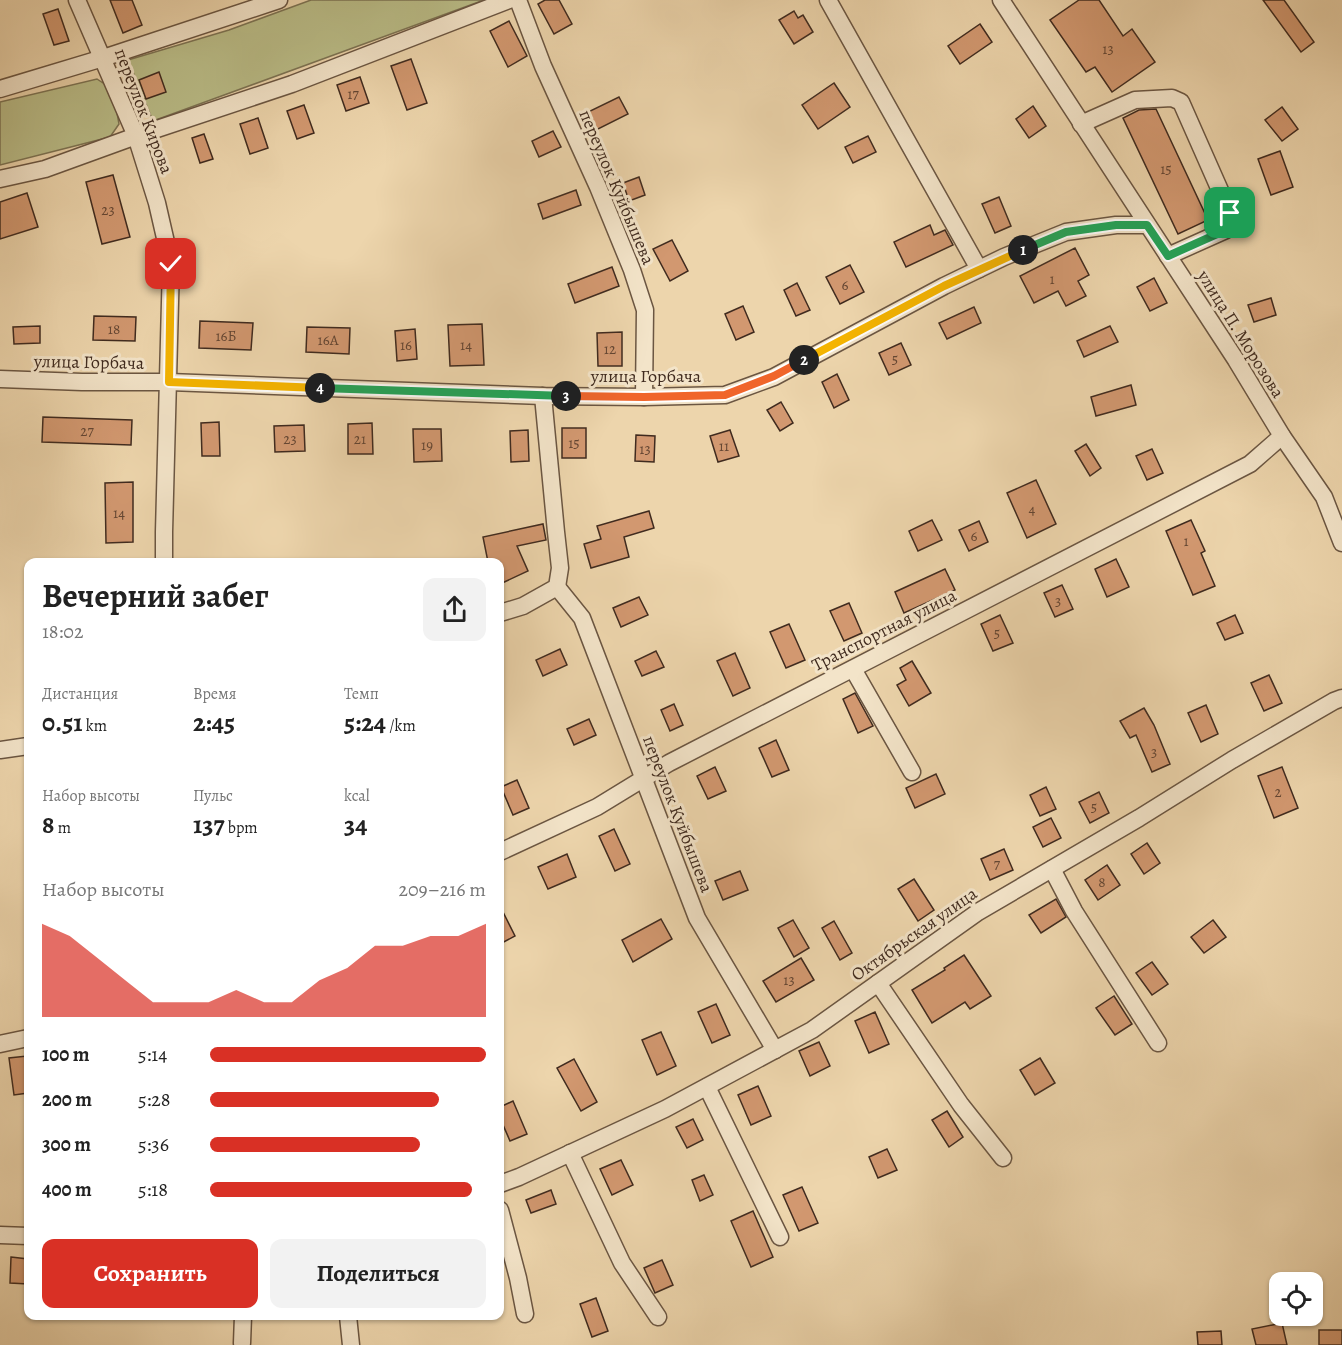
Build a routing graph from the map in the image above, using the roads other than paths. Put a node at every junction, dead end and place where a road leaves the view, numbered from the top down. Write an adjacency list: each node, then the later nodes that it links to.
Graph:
1 (77, 0): 7 (street, переулок Кирова)
2 (279, 0): 7 (street)
3 (509, 0): 10 (street)
4 (518, 0): 18 (street, переулок Куйбышева)
5 (828, 0): 14 (street)
6 (1000, 0): 9 (street, улица П. Морозова)
7 (103, 58): 8 (street); 10 (street, переулок Кирова)
8 (0, 89)
9 (1081, 124): 12 (street, улица П. Морозова); 13 (street)
10 (136, 136): 11 (street); 16 (street, переулок Кирова)
11 (0, 179)
12 (1147, 225): 13 (street, улица П. Морозова); 14 (street, улица Горбача)
13 (1168, 256): 19 (street, улица П. Морозова)
14 (979, 269): 18 (street, улица Горбача)
15 (0, 380): 16 (street, улица Горбача)
16 (169, 382): 17 (street, улица Горбача); 21 (street, переулок Кирова)
17 (543, 396): 18 (street, улица Горбача); 22 (street)
18 (644, 397)
19 (1282, 436): 20 (street, улица П. Морозова); 24 (street, Транспортная улица)
20 (1342, 543)
21 (164, 558)
22 (556, 587): 23 (street); 29 (street, переулок Куйбышева)
23 (504, 611)
24 (853, 669): 28 (street); 29 (street, Транспортная улица)
25 (1342, 699): 31 (street, Октябрьская улица)
26 (24, 747): 27 (street)
27 (0, 750)
28 (912, 772)
29 (644, 779): 30 (street, Транспортная улица); 36 (street, переулок Куйбышева)
30 (504, 850)
31 (1052, 869): 32 (street, Октябрьская улица); 34 (street)
32 (878, 983): 36 (street, Октябрьская улица); 39 (street)
33 (24, 1039): 35 (street)
34 (1158, 1042)
35 (0, 1044)
36 (775, 1050): 37 (street, Октябрьская улица)
37 (707, 1086): 38 (street, Октябрьская улица); 44 (street)
38 (570, 1153): 40 (street, Октябрьская улица); 46 (street)
39 (1003, 1158)
40 (504, 1182)
41 (504, 1225): 45 (street)
42 (0, 1235): 43 (street)
43 (24, 1236)
44 (780, 1237)
45 (525, 1314)
46 (658, 1317)
47 (243, 1320): 49 (street)
48 (348, 1320): 50 (street)
49 (242, 1343)
50 (351, 1345)

